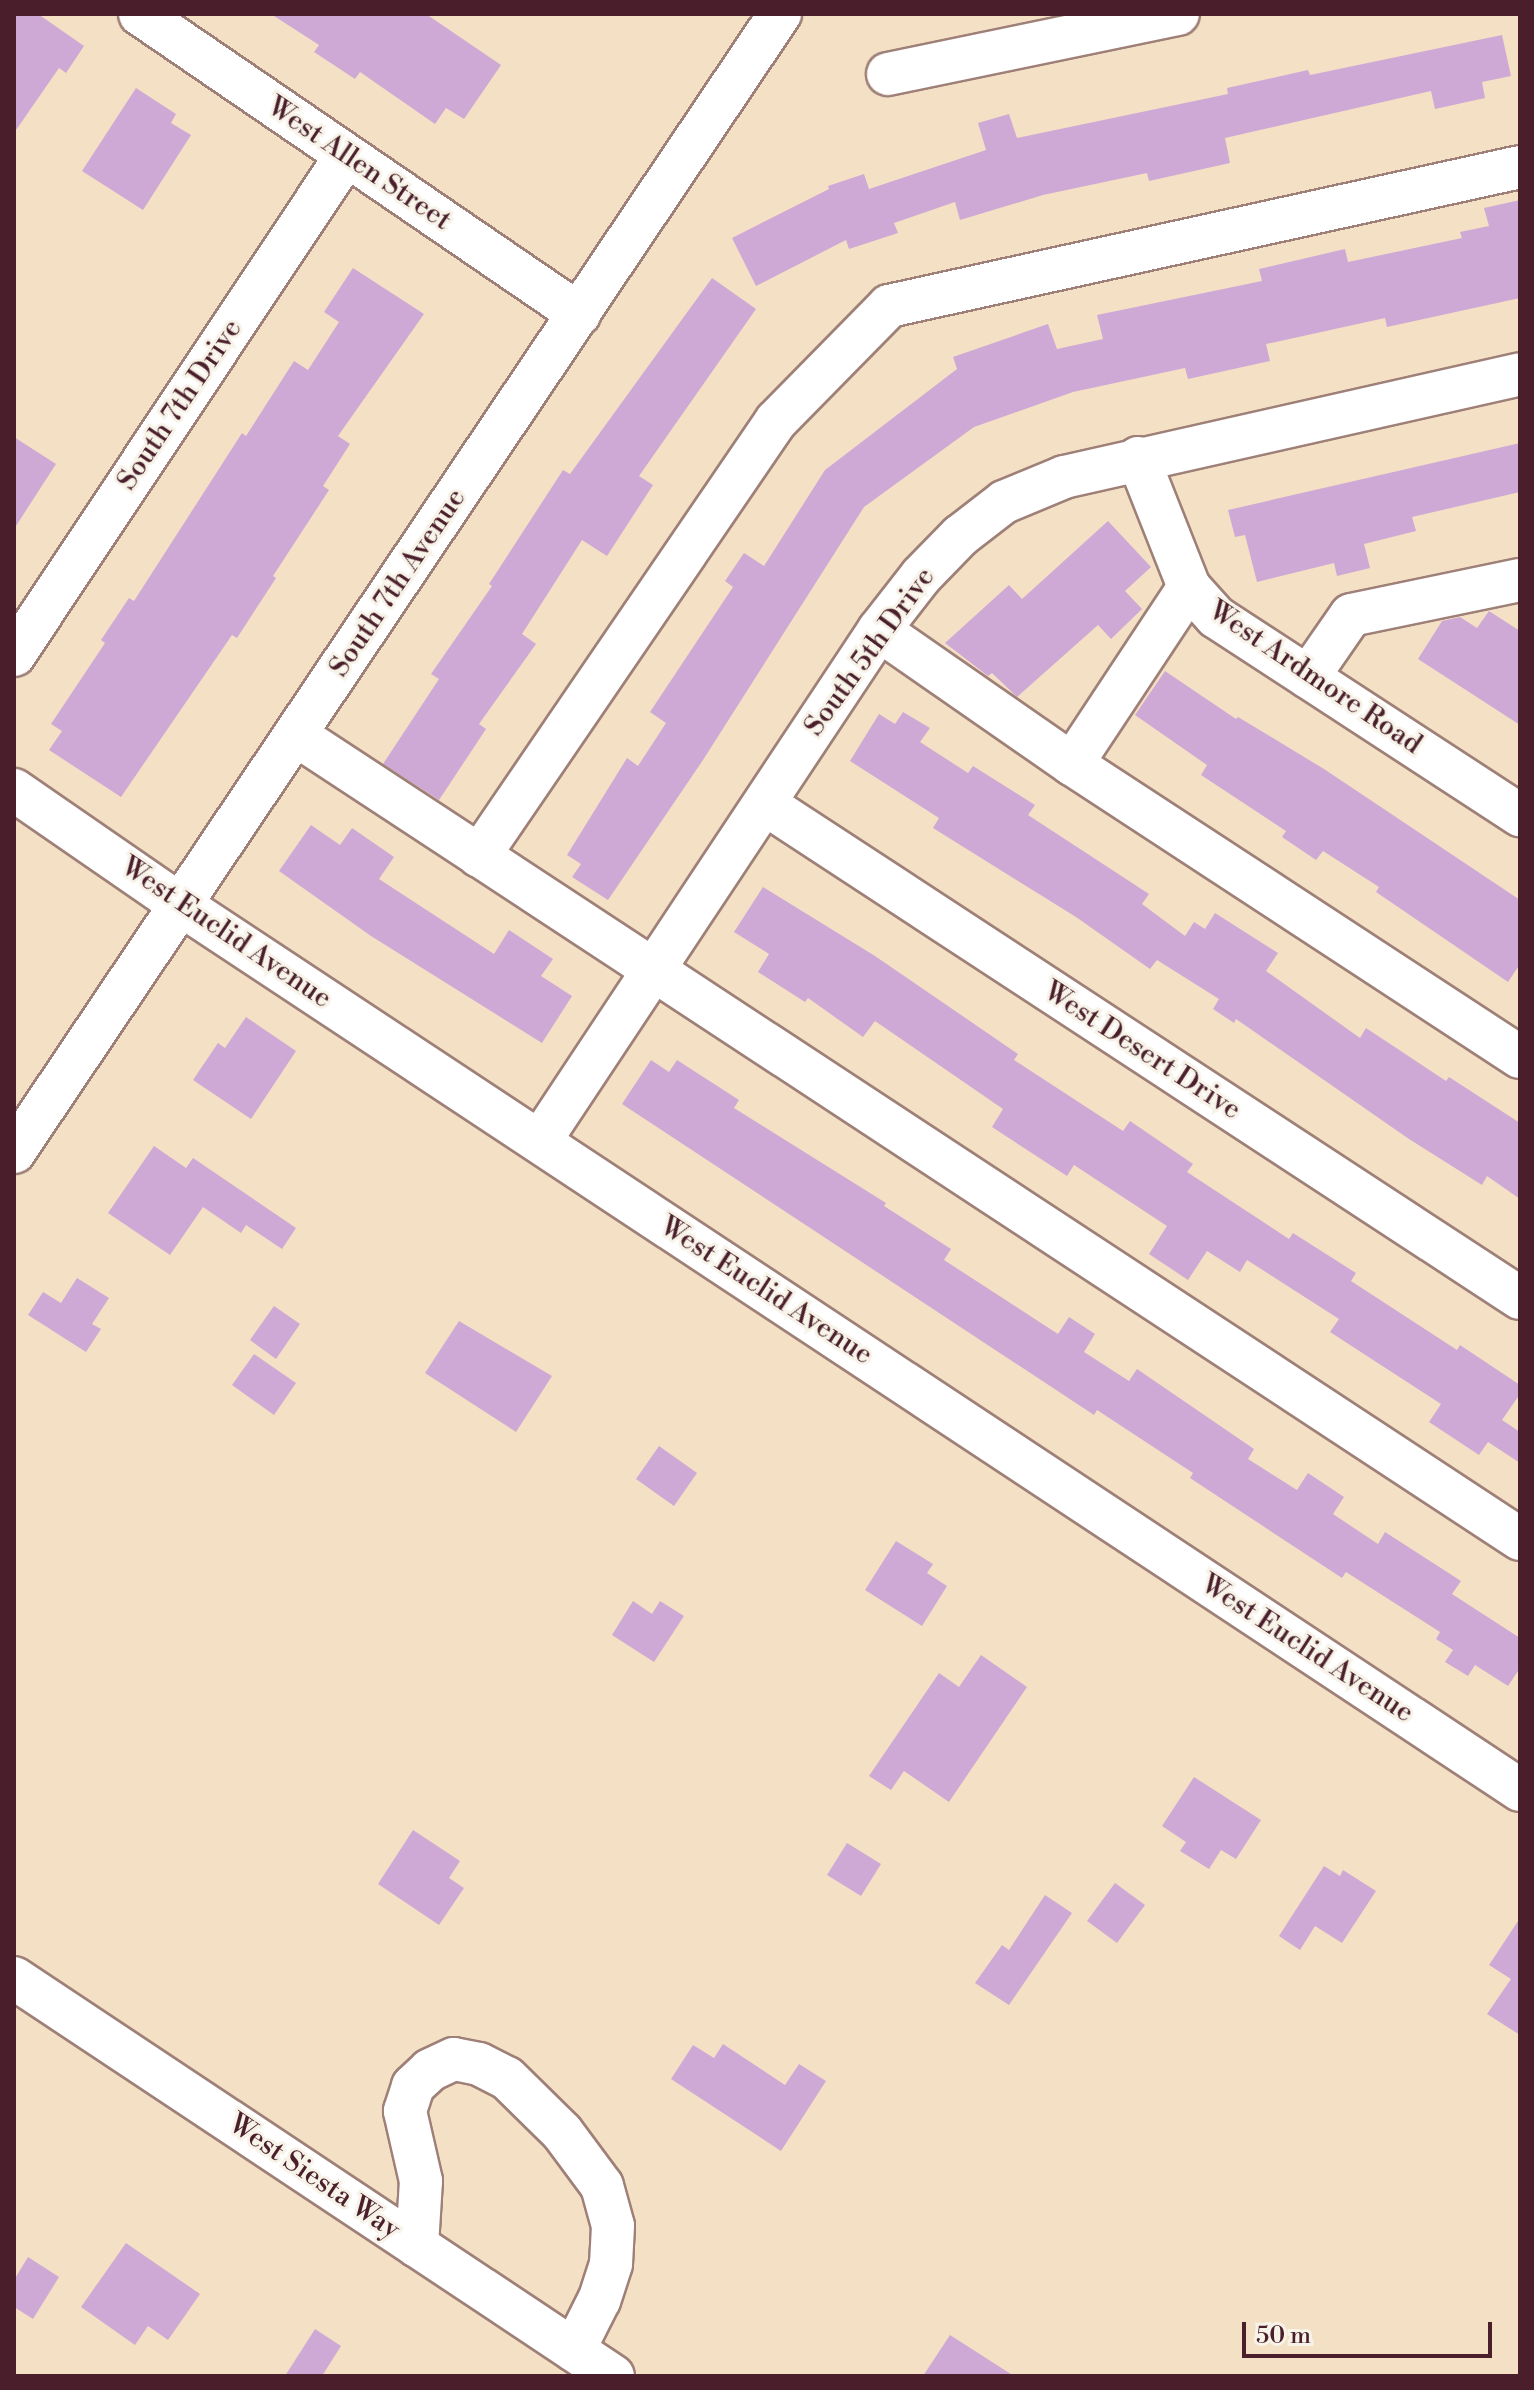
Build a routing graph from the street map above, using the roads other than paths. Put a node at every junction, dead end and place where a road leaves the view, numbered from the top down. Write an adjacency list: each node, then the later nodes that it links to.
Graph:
1 (140, 14): 6 (street, West Allen Street)
2 (780, 14): 8 (street, South 7th Avenue)
3 (1178, 14): 4 (street)
4 (1095, 23): 5 (street)
5 (888, 74)
6 (346, 156): 8 (street, West Allen Street); 14 (street, South 7th Drive)
7 (1520, 167): 21 (street)
8 (579, 314): 16 (street, South 7th Avenue)
9 (1520, 374): 10 (street, South 5th Drive)
10 (1138, 458): 12 (street, West Ardmore Road); 13 (street, South 5th Drive)
11 (1520, 580): 15 (street)
12 (1189, 587): 15 (street, West Ardmore Road); 17 (street)
13 (879, 630): 17 (street); 19 (street, South 5th Drive)
14 (14, 655)
15 (1308, 677): 20 (street, West Ardmore Road)
16 (296, 735): 21 (street); 22 (street, South 7th Avenue)
17 (1072, 764): 24 (street)
18 (14, 790): 22 (street, West Euclid Avenue)
19 (765, 804): 23 (street, South 5th Drive); 27 (street, West Desert Drive)
20 (1520, 815)
21 (479, 856): 23 (street)
22 (181, 905): 25 (street, West Euclid Avenue); 26 (street, South 7th Avenue)
23 (654, 970): 25 (street, South 5th Drive); 28 (street)
24 (1520, 1057)
25 (540, 1141): 29 (street, West Euclid Avenue)
26 (14, 1152)
27 (1520, 1298)
28 (1520, 1539)
29 (1520, 1790)
30 (14, 1978): 31 (street, West Siesta Way)
31 (417, 2246): 32 (street, West Siesta Way); 32 (street)
32 (574, 2350): 33 (street, West Siesta Way)
33 (613, 2376)

